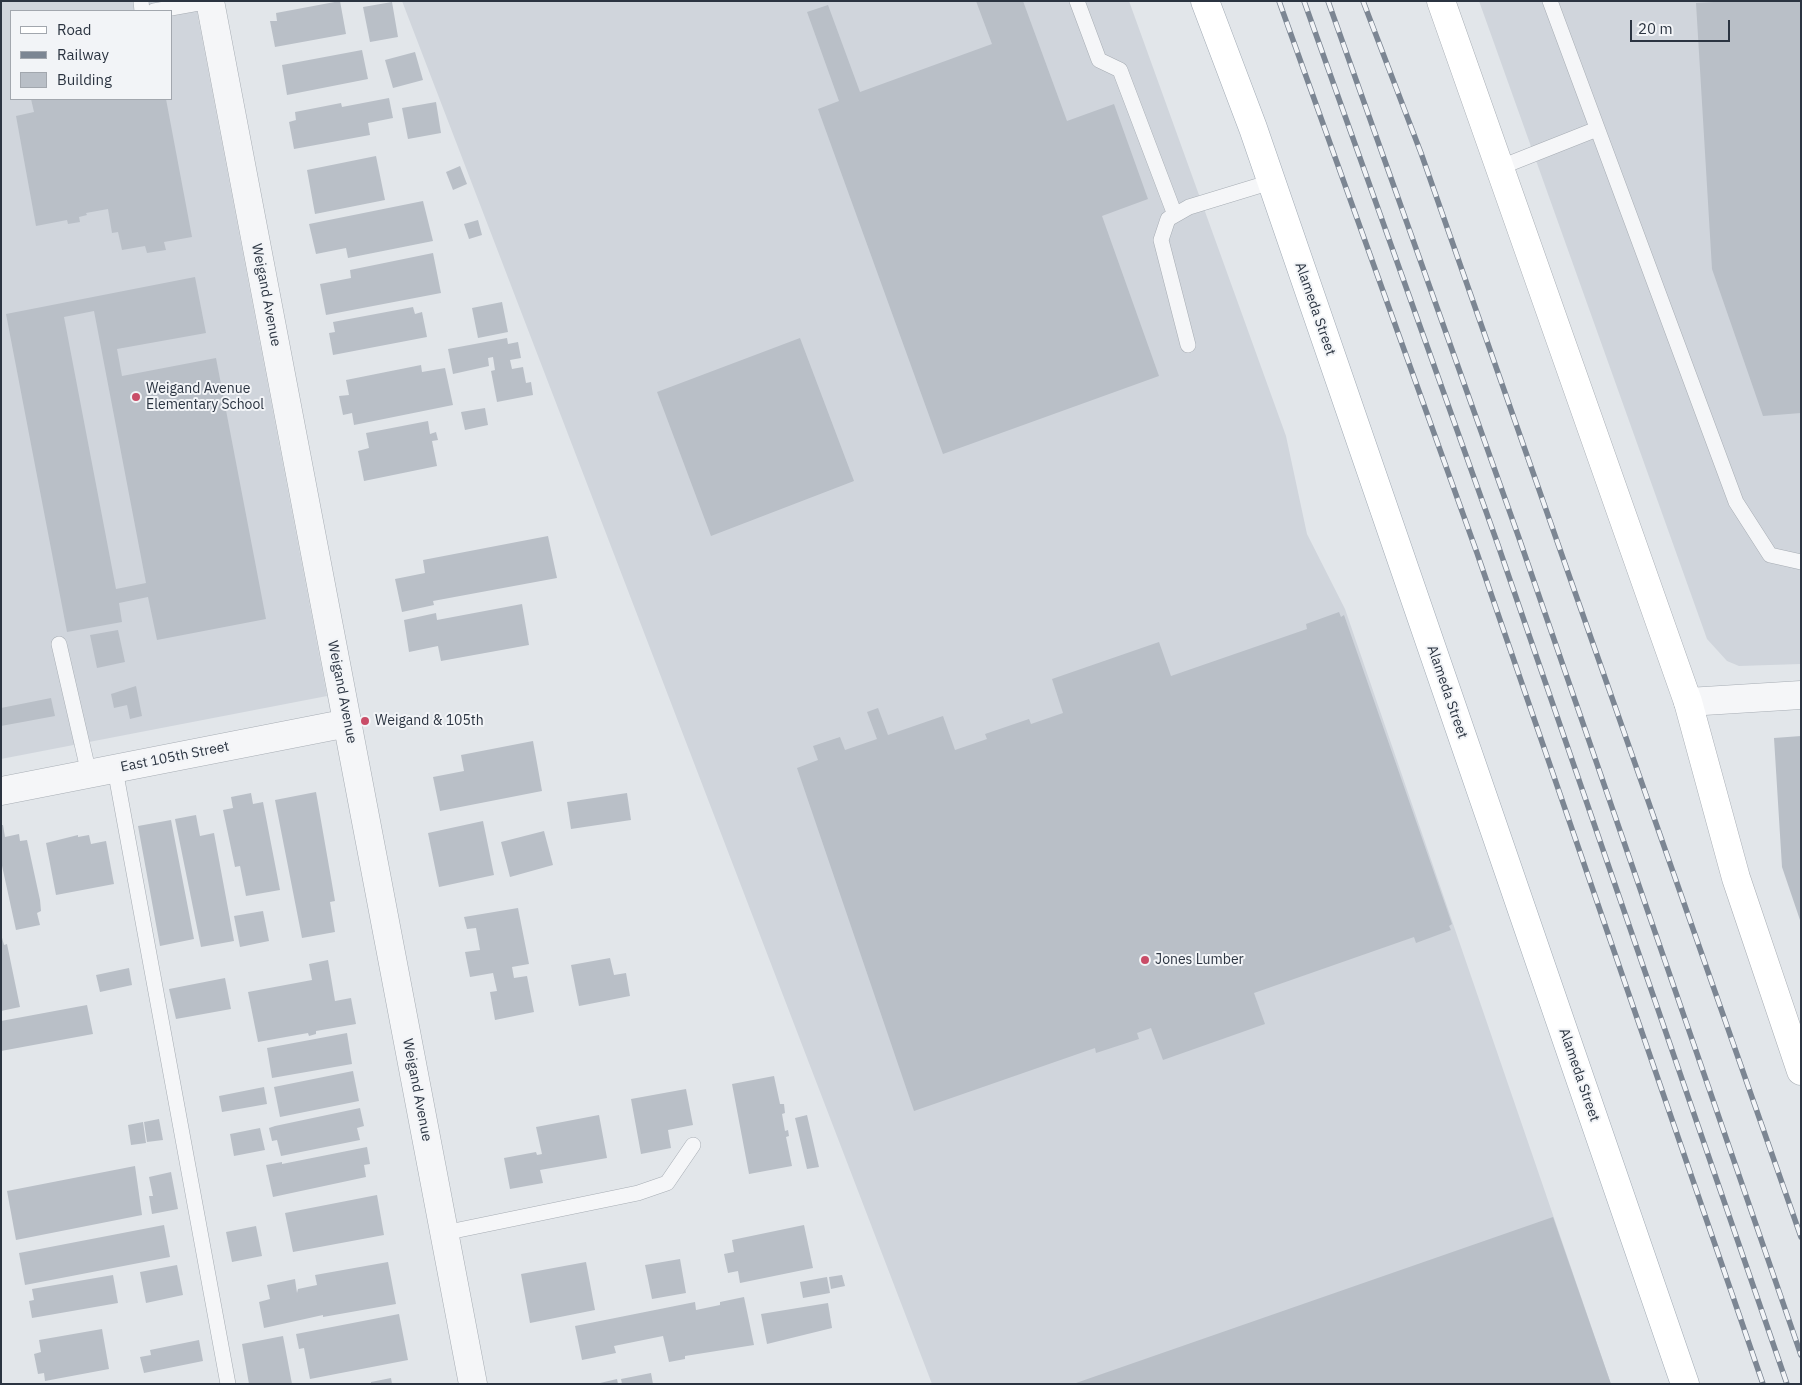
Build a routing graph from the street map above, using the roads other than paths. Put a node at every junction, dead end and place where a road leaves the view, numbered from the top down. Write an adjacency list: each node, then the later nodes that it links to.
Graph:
1 (210, 1): 6 (lane); 16 (street, Weigand Avenue)
2 (1077, 1): 10 (lane)
3 (1205, 1): 9 (main road, Alameda Street)
4 (1441, 1): 8 (main road)
5 (1550, 1): 7 (lane)
6 (160, 10)
7 (1597, 129): 8 (lane); 12 (lane)
8 (1501, 167): 15 (main road)
9 (1271, 182): 10 (lane); 24 (main road, Alameda Street)
10 (1175, 215): 11 (lane)
11 (1188, 345)
12 (1801, 562)
13 (59, 644): 17 (lane)
14 (1801, 695): 15 (street)
15 (1688, 702): 19 (main road)
16 (348, 723): 17 (street, East 105th Street); 21 (street, Weigand Avenue)
17 (102, 771): 18 (street, East 105th Street); 22 (lane)
18 (1, 791)
19 (1801, 1072)
20 (693, 1145): 21 (lane)
21 (444, 1233): 23 (street, Weigand Avenue)
22 (228, 1384)
23 (472, 1384)
24 (1685, 1384)

